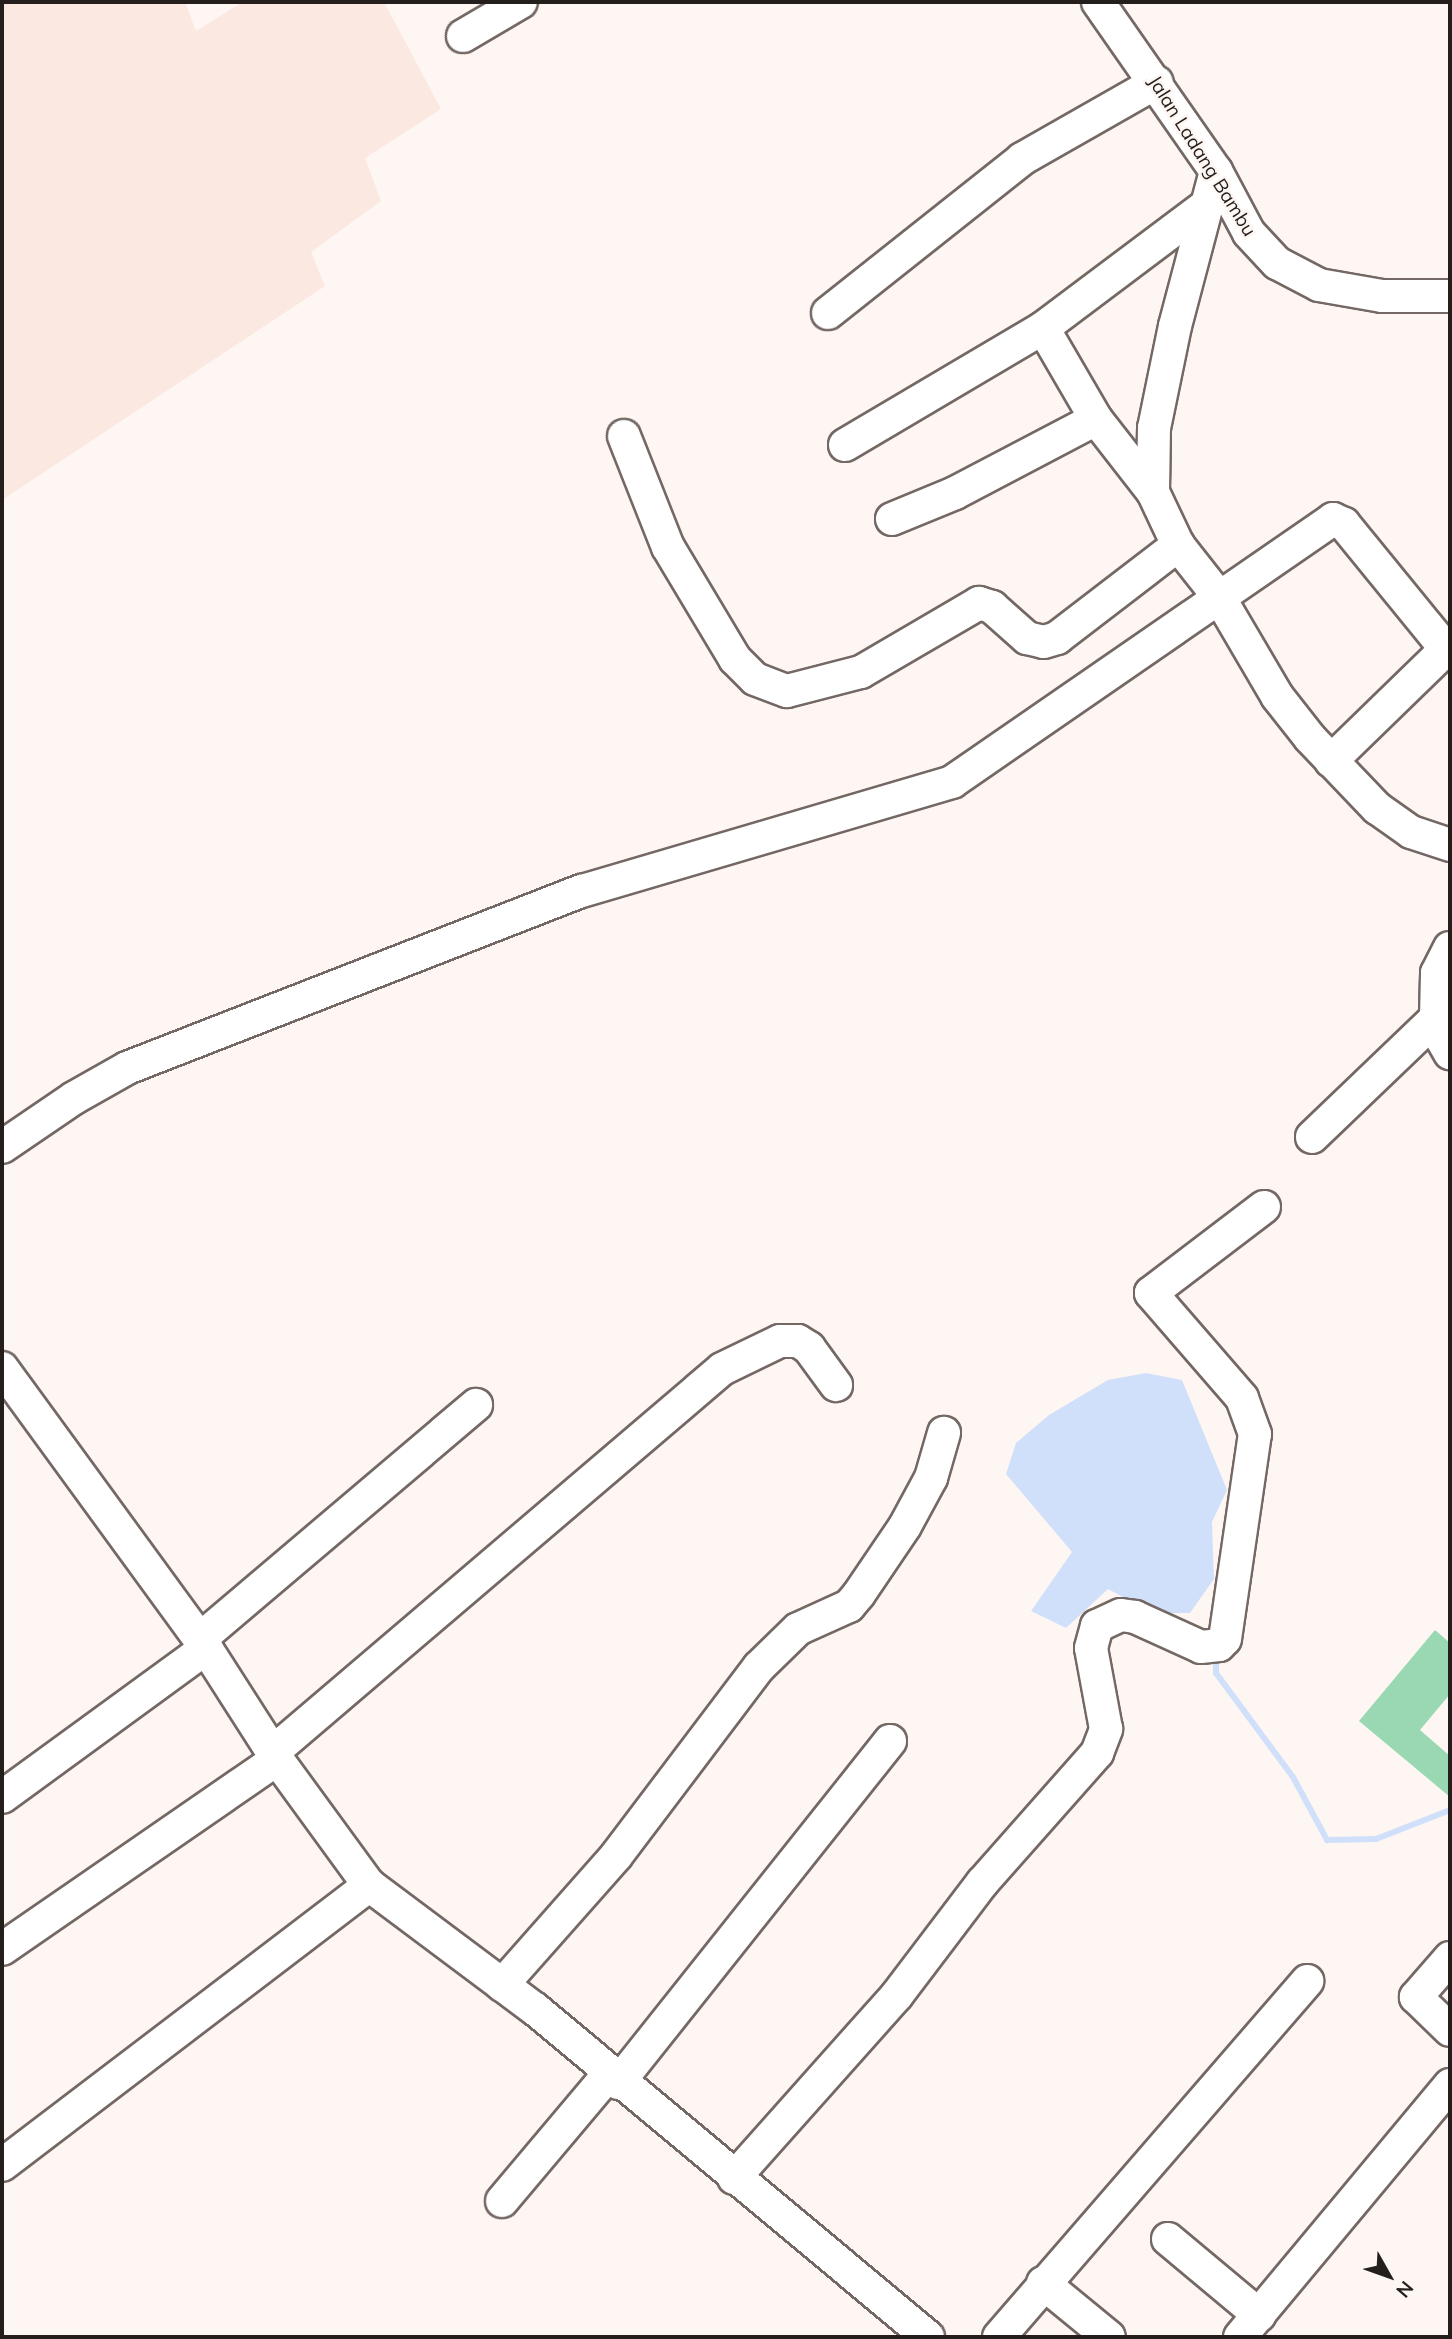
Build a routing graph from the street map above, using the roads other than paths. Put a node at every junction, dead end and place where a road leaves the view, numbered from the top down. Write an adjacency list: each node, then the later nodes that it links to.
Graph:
1 (521, 2): 3 (street)
2 (1098, 2): 4 (street, Jalan Ladang Bambu)
3 (463, 36)
4 (1157, 82): 5 (street, Jalan Ladang Bambu); 8 (street)
5 (1216, 171): 6 (street); 7 (street, Jalan Ladang Bambu)
6 (1203, 208): 9 (street); 13 (street)
7 (1450, 296)
8 (828, 313)
9 (1043, 328): 10 (street); 12 (street)
10 (1096, 419): 13 (street); 14 (street)
11 (624, 436): 15 (street)
12 (845, 445)
13 (1153, 492): 15 (street)
14 (892, 519)
15 (1178, 545): 16 (street)
16 (1219, 597): 17 (street); 18 (street); 24 (street)
17 (1448, 652): 18 (street)
18 (1331, 761): 19 (street)
19 (1450, 845)
20 (1450, 948): 21 (street)
21 (1432, 1022): 22 (street); 23 (street)
22 (1450, 1053)
23 (1312, 1137)
24 (2, 1147)
25 (1264, 1207): 43 (street)
26 (2, 1368): 30 (street)
27 (836, 1385): 32 (street)
28 (476, 1405): 30 (street)
29 (944, 1433): 38 (street)
30 (203, 1644): 32 (street); 33 (street)
31 (890, 1741): 40 (street)
32 (275, 1755): 34 (street); 35 (street)
33 (2, 1797)
34 (369, 1885): 38 (street); 42 (street)
35 (2, 1949)
36 (1450, 1958): 39 (street)
37 (1307, 1981): 46 (street)
38 (502, 1985): 40 (street)
39 (1450, 2030)
40 (613, 2078): 43 (street); 44 (street)
41 (1450, 2085): 47 (street)
42 (2, 2165)
43 (734, 2178): 48 (street)
44 (502, 2201)
45 (1168, 2239): 47 (street)
46 (1043, 2283): 49 (street); 50 (street)
47 (1250, 2326)
48 (928, 2337)
49 (999, 2337)
50 (1109, 2337)

